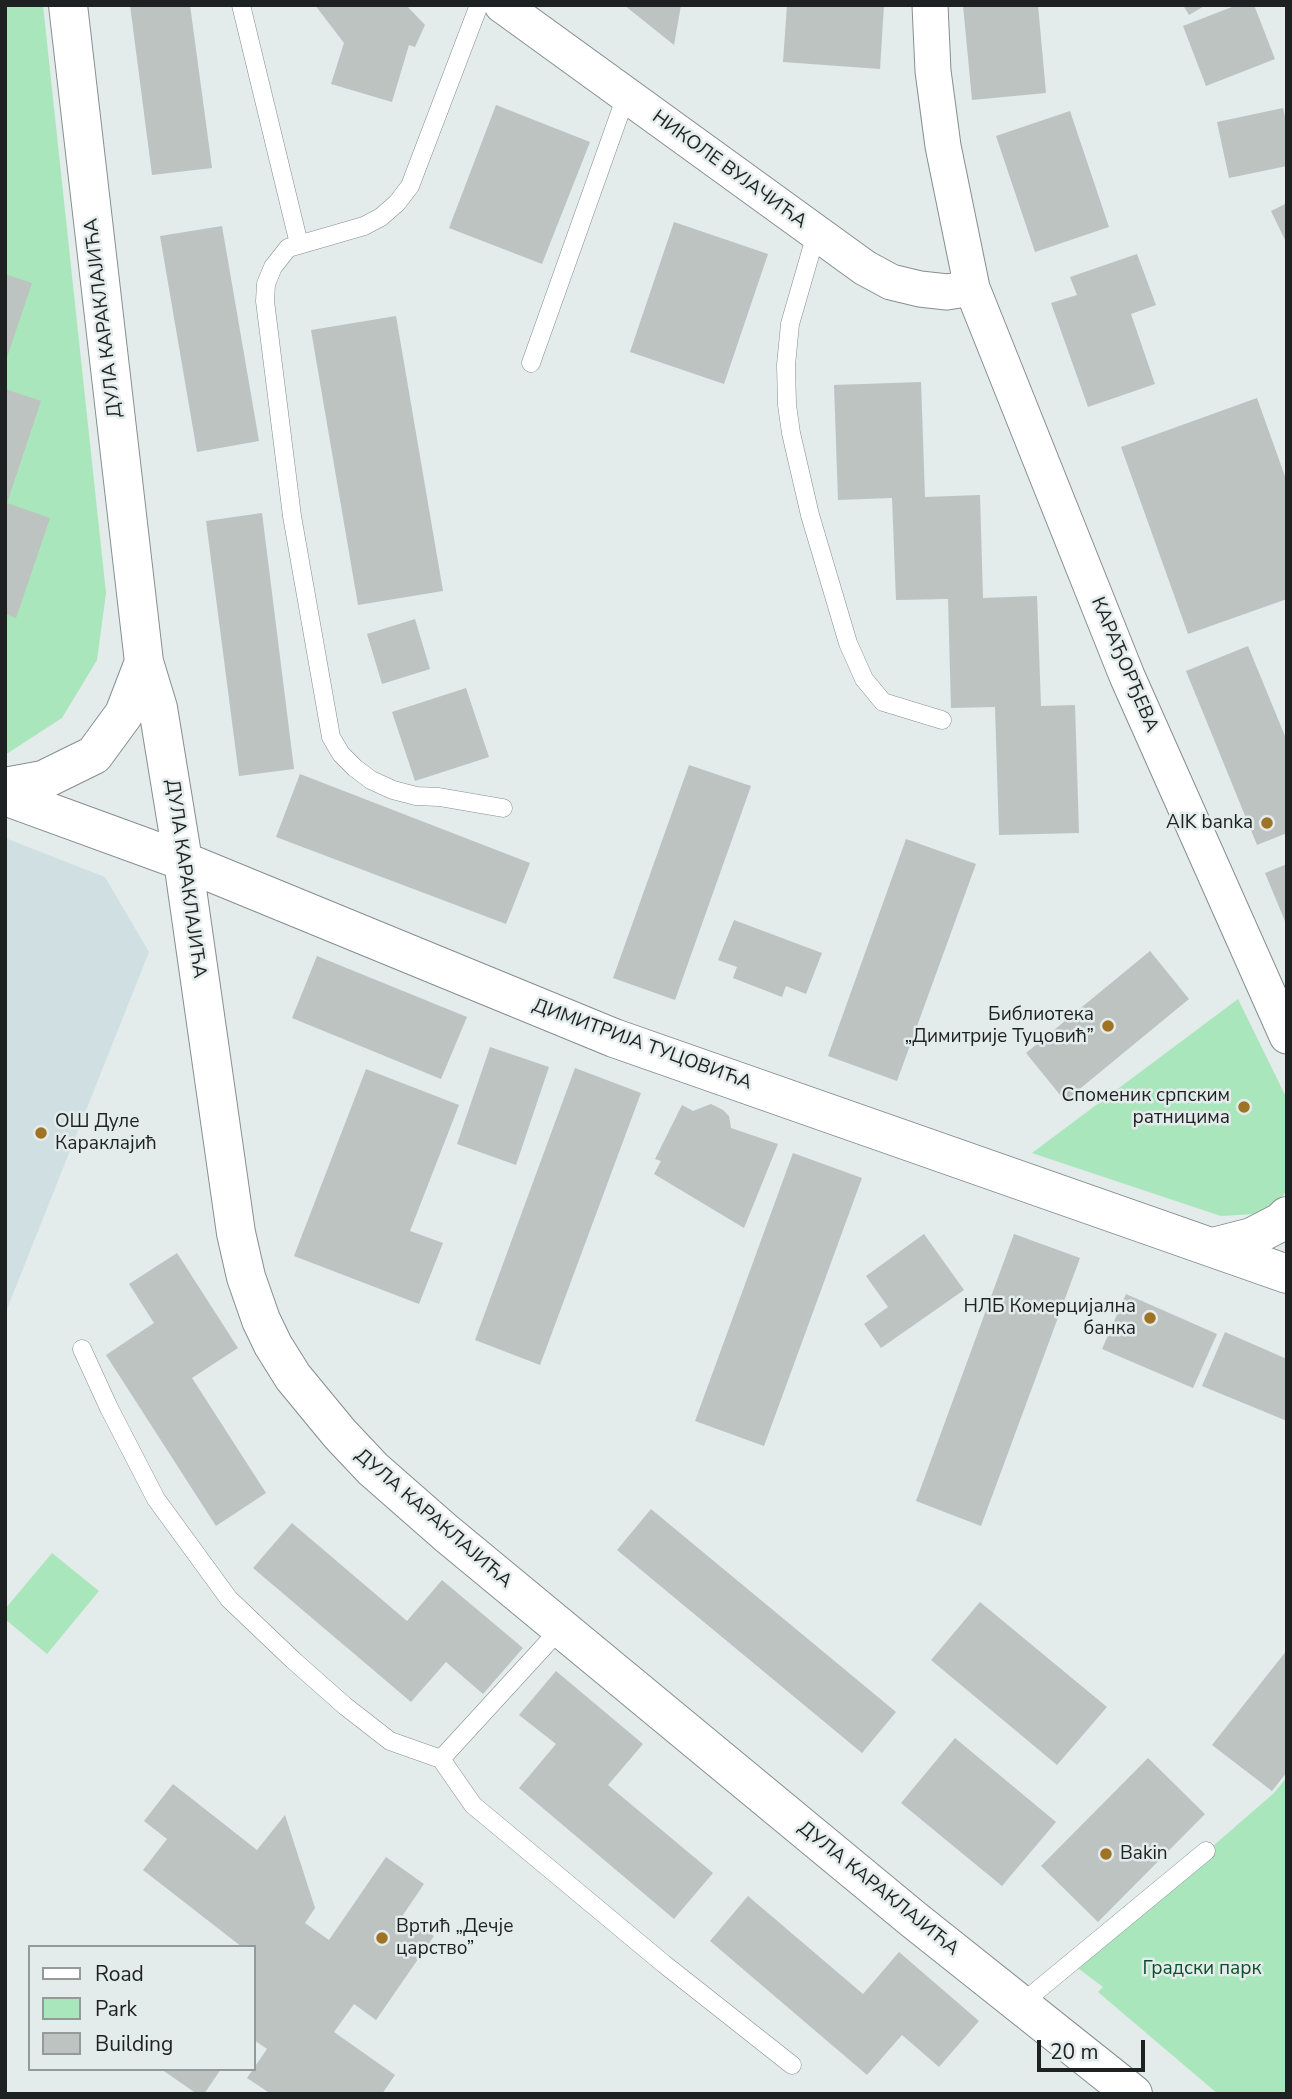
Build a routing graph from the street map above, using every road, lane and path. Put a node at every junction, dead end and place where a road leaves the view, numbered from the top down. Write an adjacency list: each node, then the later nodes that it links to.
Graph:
1 (68, 5): 11 (street, ДУЛА КАРАКЛАЈИЋА)
2 (241, 5): 8 (lane)
3 (479, 5): 8 (lane)
4 (502, 5): 6 (street, НИКОЛЕ ВУЈАЧИЋА)
5 (930, 5): 9 (street, КАРАЂОРЂЕВА)
6 (626, 96): 7 (street, НИКОЛЕ ВУЈАЧИЋА); 10 (lane)
7 (816, 233): 9 (street, НИКОЛЕ ВУЈАЧИЋА); 12 (lane)
8 (299, 244): 15 (lane)
9 (972, 288): 17 (street, КАРАЂОРЂЕВА)
10 (531, 362)
11 (144, 662): 13 (street); 16 (street, ДУЛА КАРАКЛАЈИЋА)
12 (942, 720)
13 (5, 787)
14 (5, 796): 16 (street, ДИМИТРИЈА ТУЦОВИЋА)
15 (503, 807)
16 (183, 861): 19 (street, ДИМИТРИЈА ТУЦОВИЋА); 22 (street, ДУЛА КАРАКЛАЈИЋА)
17 (1287, 1036)
18 (1287, 1216): 19 (street)
19 (1213, 1247): 20 (street, ДИМИТРИЈА ТУЦОВИЋА)
20 (1287, 1274)
21 (82, 1349): 23 (lane)
22 (561, 1628): 23 (lane); 25 (street, ДУЛА КАРАКЛАЈИЋА)
23 (441, 1759): 26 (lane)
24 (1206, 1851): 25 (lane)
25 (1021, 2004): 27 (street, ДУЛА КАРАКЛАЈИЋА)
26 (792, 2065)
27 (1101, 2081): 28 (street, ДУЛА КАРАКЛАЈИЋА)
28 (1133, 2094)

